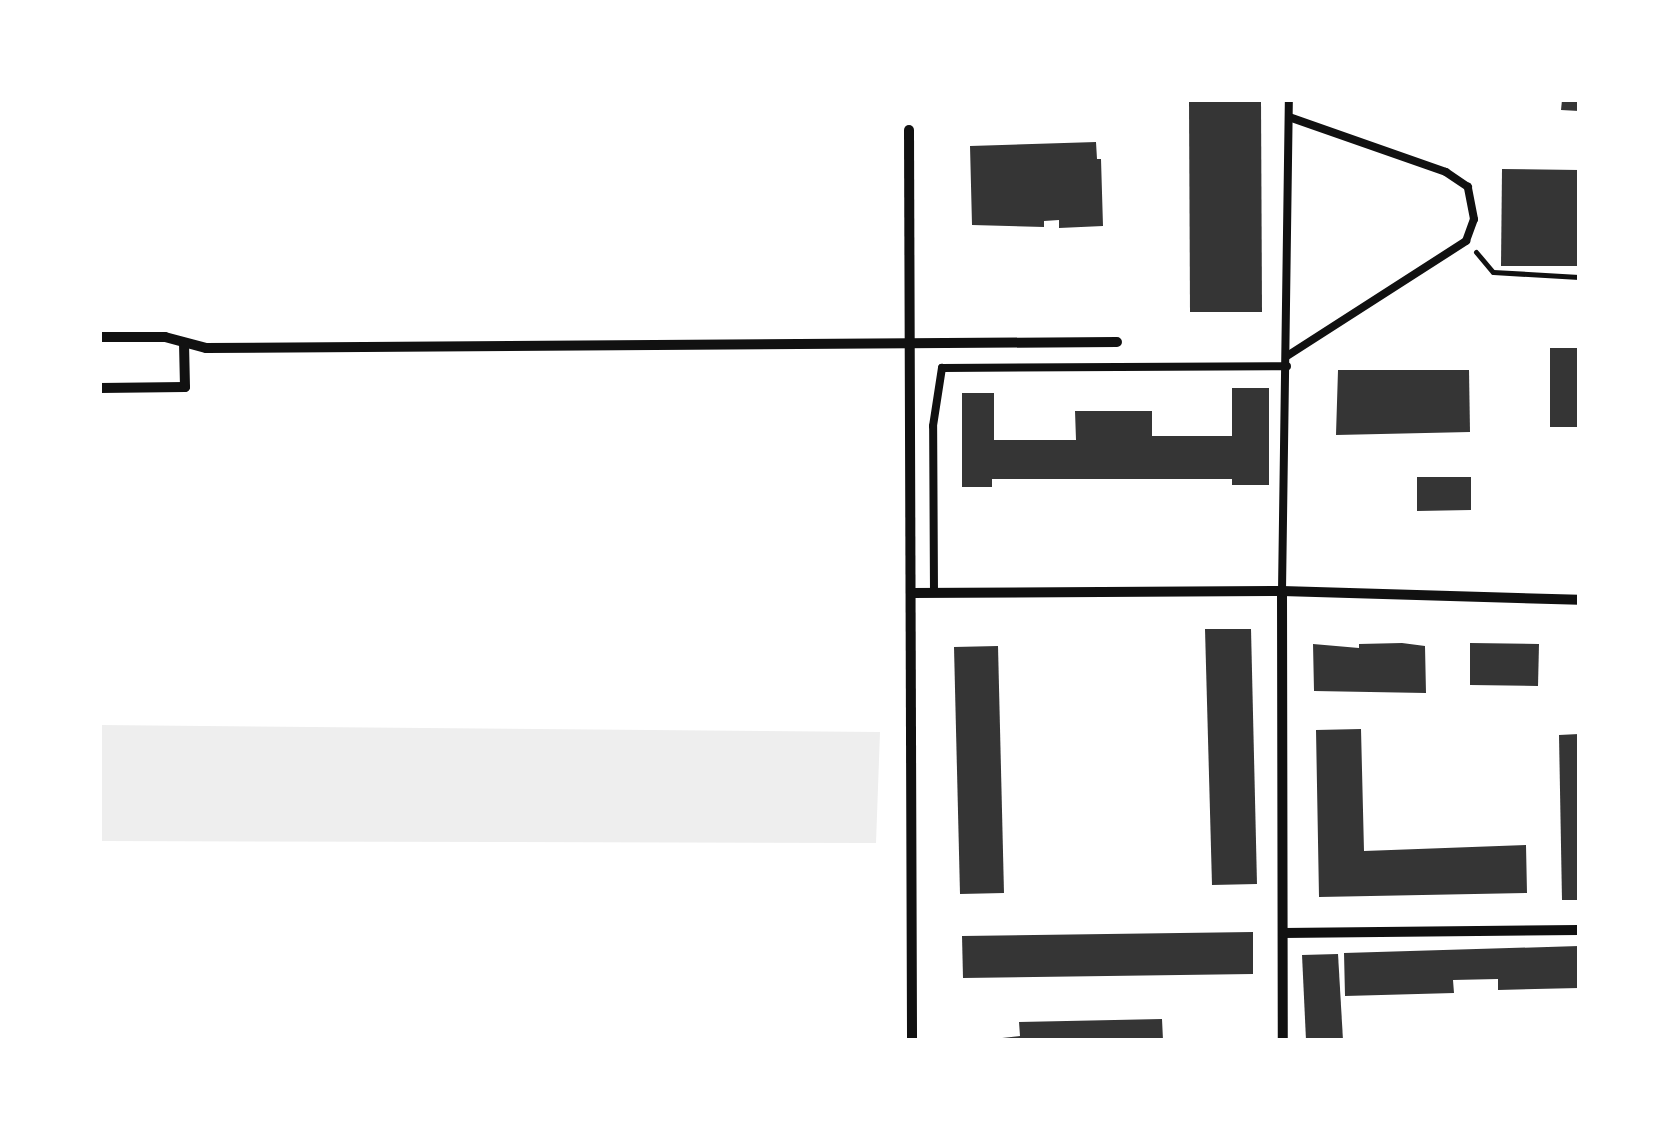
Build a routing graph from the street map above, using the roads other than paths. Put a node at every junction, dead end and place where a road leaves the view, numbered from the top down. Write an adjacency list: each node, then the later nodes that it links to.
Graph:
1 (1290, 100): 2 (lane)
2 (1289, 117): 8 (lane); 8 (lane)
3 (909, 130): 5 (street)
4 (100, 337): 7 (street)
5 (909, 342): 6 (street); 7 (street); 12 (street)
6 (1117, 342)
7 (184, 343): 9 (street)
8 (1286, 361): 10 (lane); 11 (lane)
9 (100, 388)
10 (1282, 591): 11 (street); 13 (street); 15 (street)
11 (934, 593): 12 (street)
12 (911, 594): 16 (street)
13 (1579, 600)
14 (1579, 930): 15 (street)
15 (1284, 933): 17 (street)
16 (912, 1040)
17 (1283, 1040)

